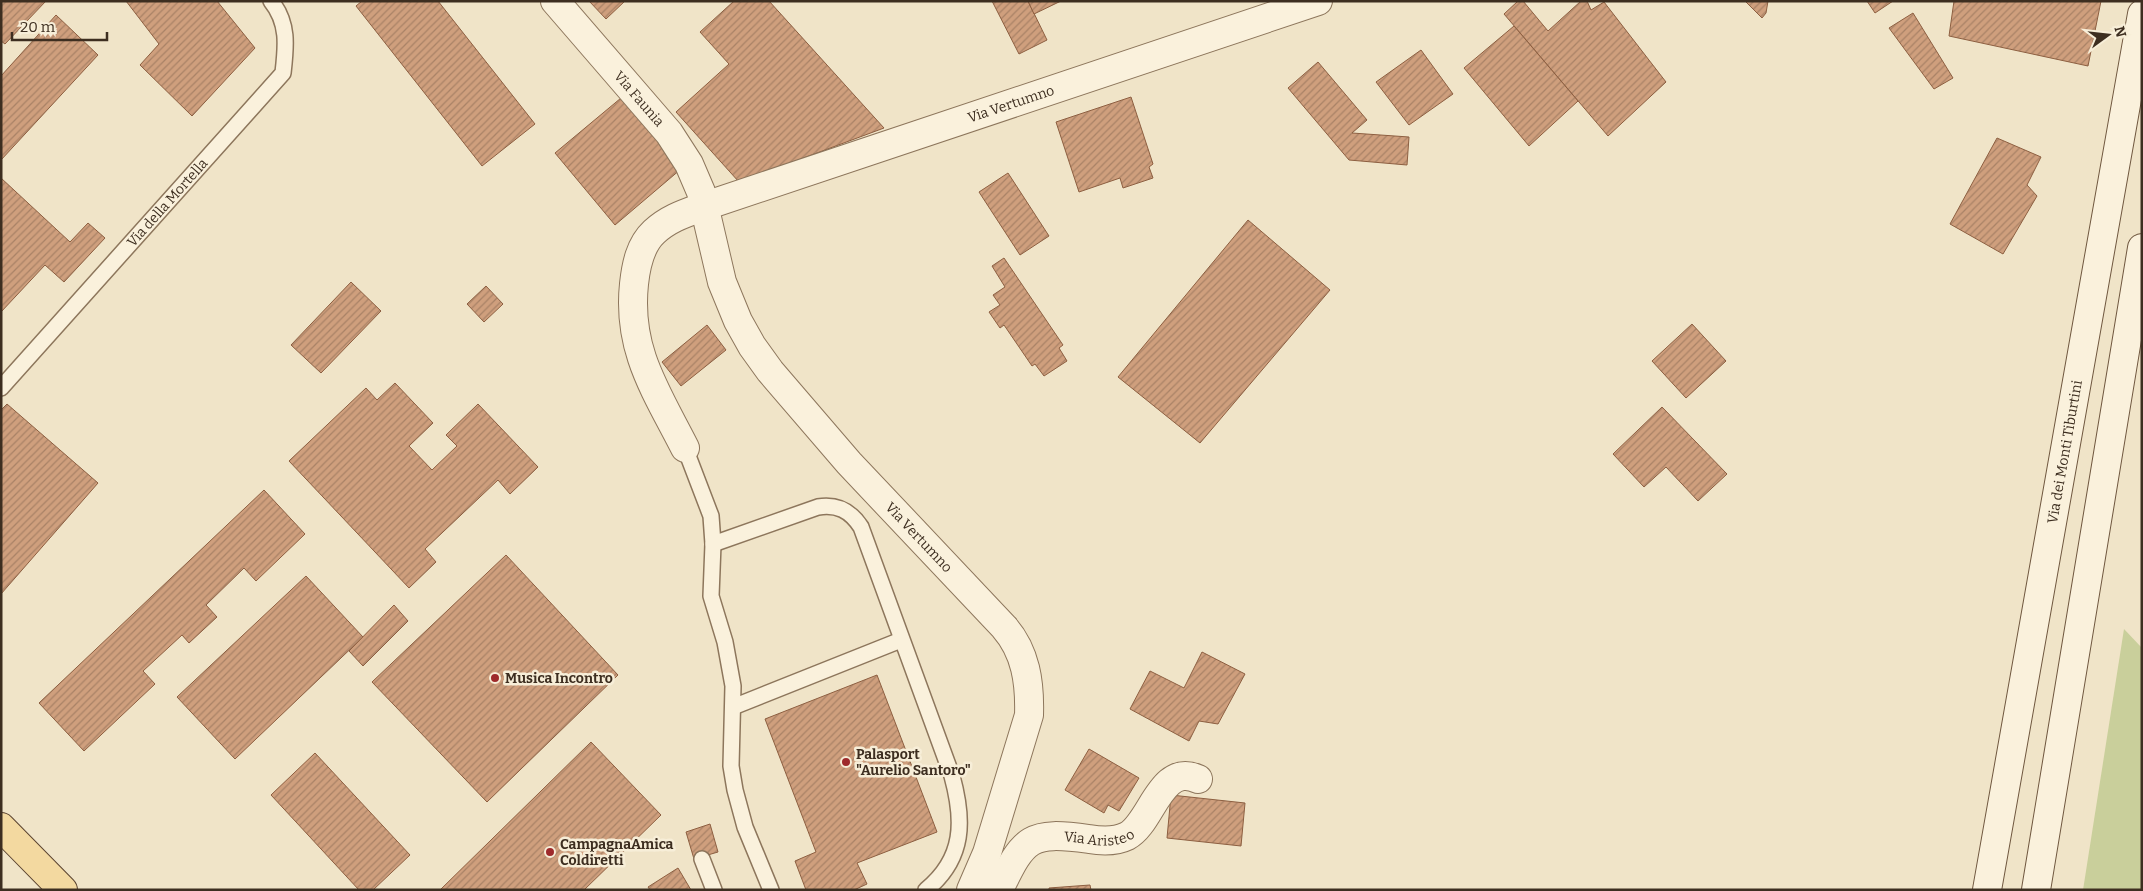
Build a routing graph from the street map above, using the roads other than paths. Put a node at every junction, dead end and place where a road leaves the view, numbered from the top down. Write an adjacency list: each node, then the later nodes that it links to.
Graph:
1 (271, 1): 7 (lane, Via della Mortella)
2 (555, 1): 5 (street, Via Faunia)
3 (1318, 1): 5 (street, Via Vertumno)
4 (2142, 14): 21 (street, Via dei Monti Tiburtini)
5 (705, 206): 8 (street, Via Vertumno); 19 (street, Via Vertumno)
6 (2142, 248): 22 (street)
7 (1, 388)
8 (685, 448): 9 (lane)
9 (713, 544): 10 (lane); 11 (lane)
10 (901, 640): 11 (lane); 18 (lane)
11 (733, 707): 17 (lane)
12 (1198, 780): 20 (street, Via Aristeo)
13 (1, 827): 15 (main road)
14 (702, 859): 16 (lane)
15 (64, 890)
16 (714, 890)
17 (771, 890)
18 (926, 890)
19 (971, 890)
20 (998, 890)
21 (1986, 890)
22 (2036, 890)

